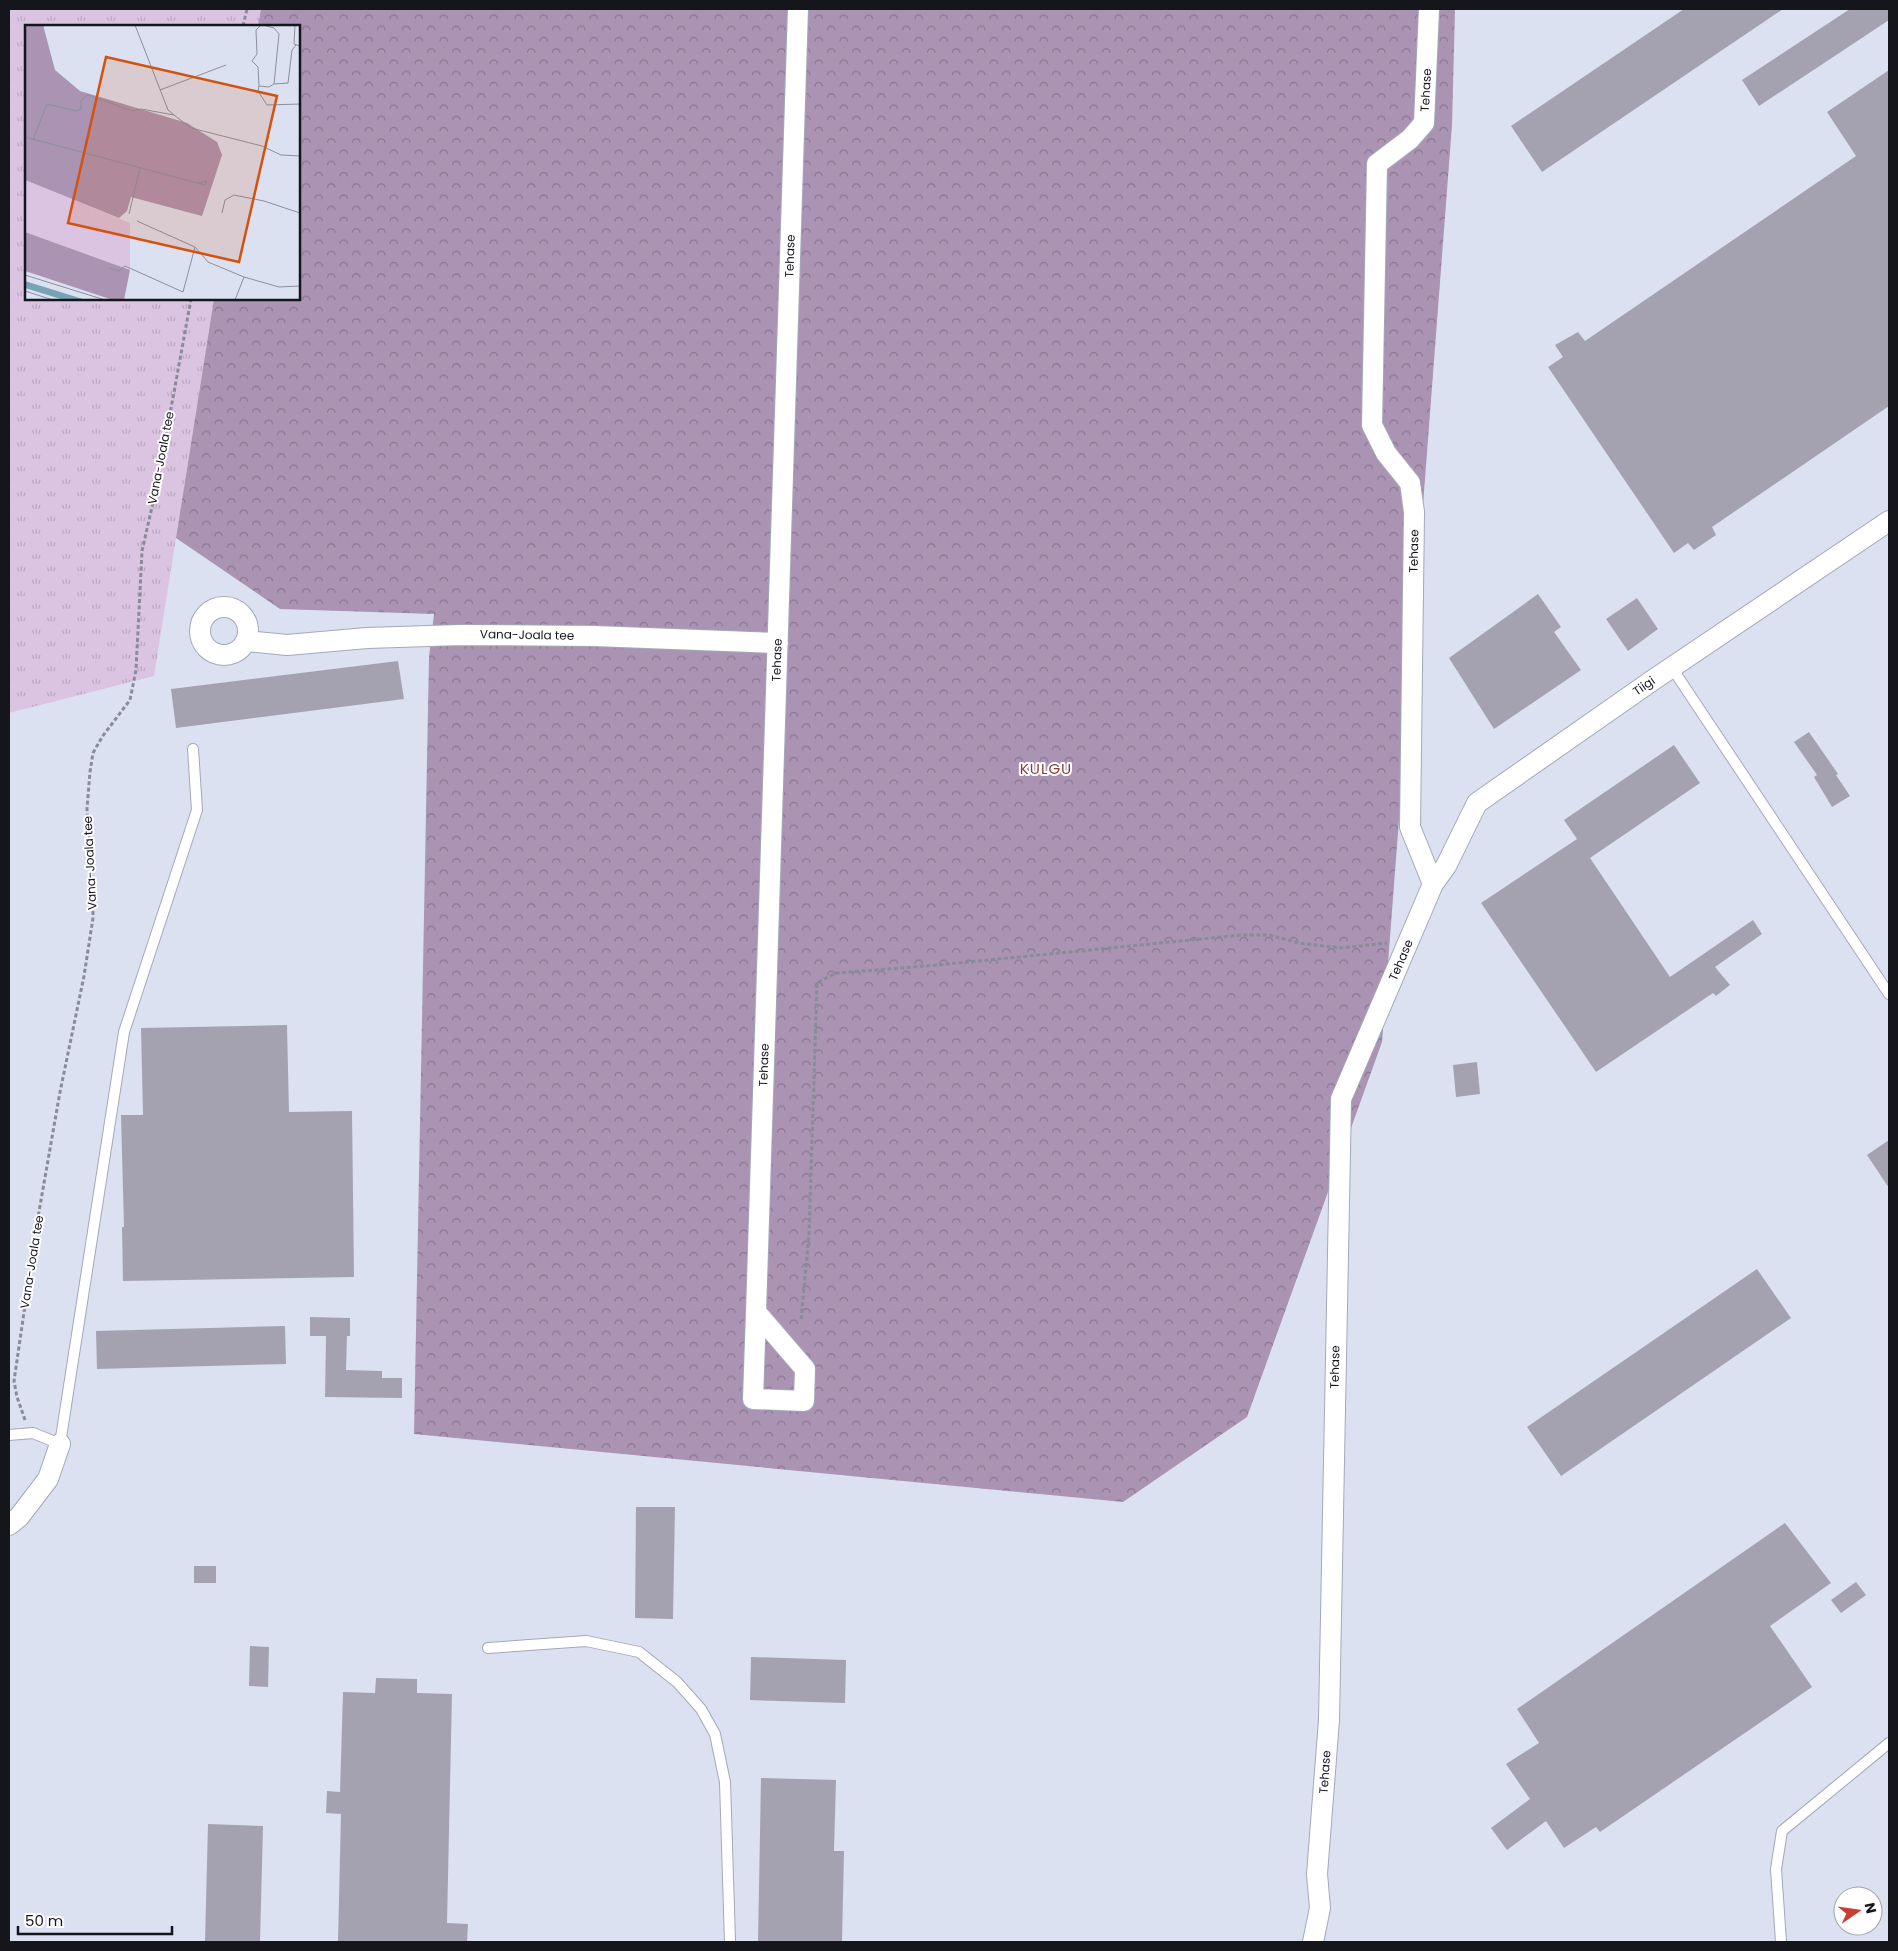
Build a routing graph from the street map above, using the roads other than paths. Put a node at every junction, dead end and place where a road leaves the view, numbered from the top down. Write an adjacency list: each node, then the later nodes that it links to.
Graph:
1 (798, 9): 5 (street, Tehase)
2 (1429, 9): 8 (street, Tehase)
3 (1889, 521): 6 (street, Tiigi)
4 (246, 641): 5 (street, Vana-Joala tee)
5 (778, 643): 10 (street, Tehase)
6 (1672, 668): 8 (street, Tiigi); 9 (lane)
7 (194, 749): 12 (lane)
8 (1433, 884): 17 (street, Tehase)
9 (1889, 994)
10 (756, 1312)
11 (9, 1435): 12 (lane)
12 (60, 1444): 13 (street)
13 (9, 1525)
14 (488, 1648): 16 (lane)
15 (1889, 1744): 18 (lane)
16 (730, 1942)
17 (1313, 1942)
18 (1781, 1942)

